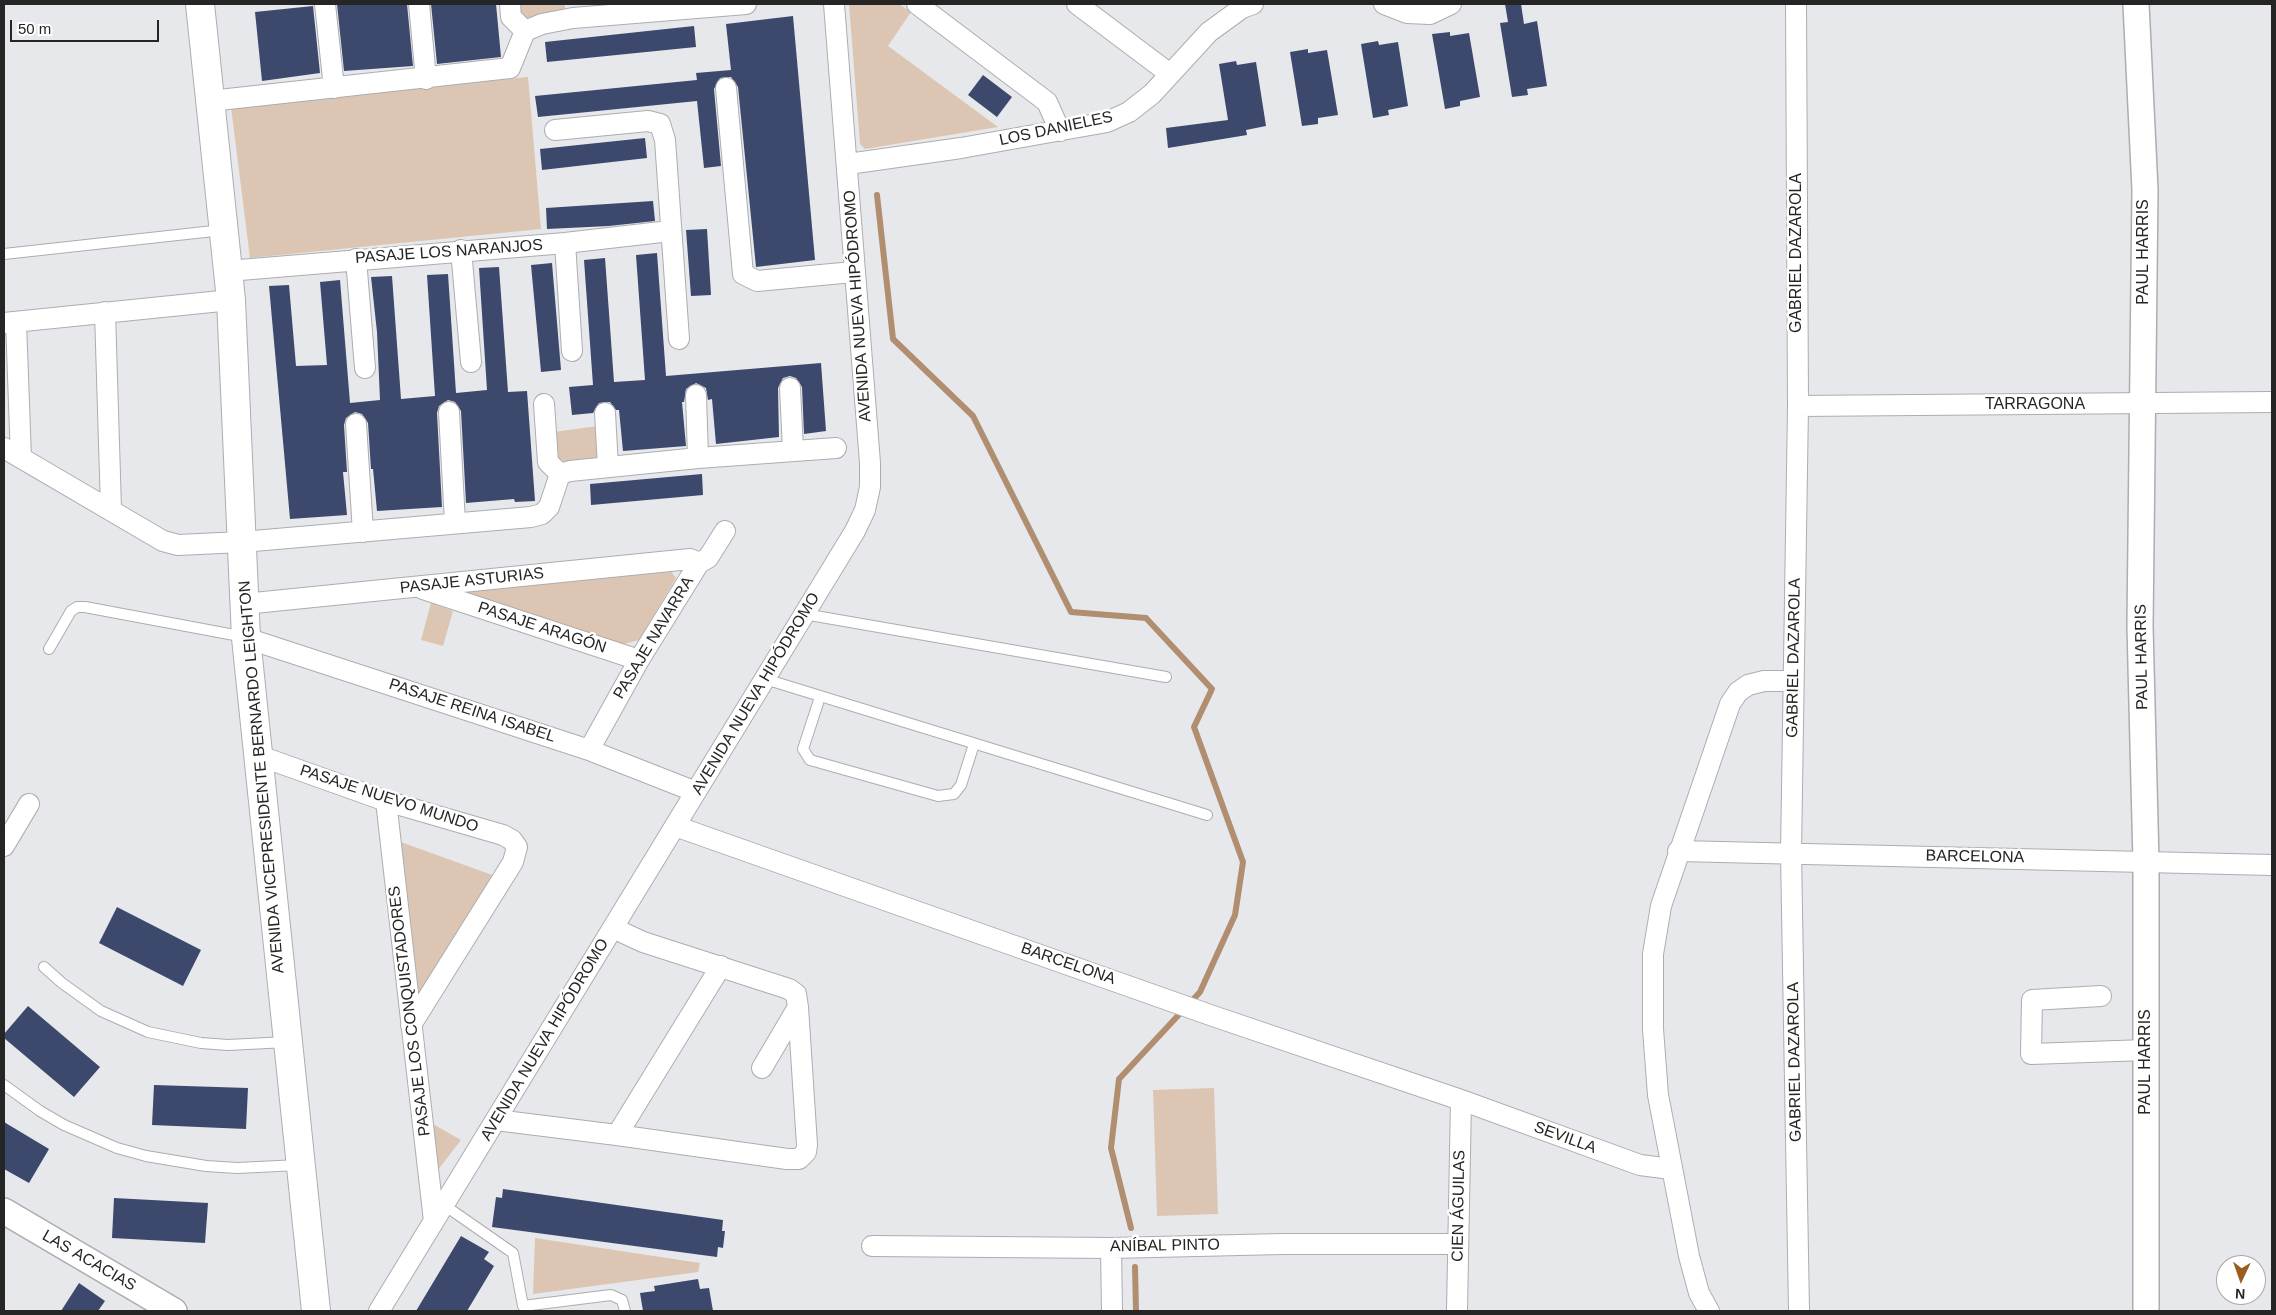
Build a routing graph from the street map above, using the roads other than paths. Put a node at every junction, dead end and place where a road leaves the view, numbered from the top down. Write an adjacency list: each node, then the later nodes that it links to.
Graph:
1 (200, 4): 21 (main road, AVENIDA VICEPRESIDENTE BERNARDO LEIGHTON)
2 (325, 4): 19 (street)
3 (419, 4): 18 (street)
4 (510, 4): 16 (street)
5 (746, 4): 14 (street)
6 (834, 4): 24 (street, AVENIDA NUEVA HIPÓDROMO)
7 (917, 4): 23 (street)
8 (1077, 4): 17 (street)
9 (1384, 4): 10 (street)
10 (1451, 4)
11 (1796, 4): 45 (street, GABRIEL DAZAROLA)
12 (2136, 4): 44 (street, PAUL HARRIS)
13 (1244, 5): 17 (street, LOS DANIELES)
14 (666, 7): 15 (street)
15 (573, 11): 16 (street)
16 (525, 31): 18 (street)
17 (1170, 74): 23 (street, LOS DANIELES)
18 (426, 79): 19 (street)
19 (334, 88): 21 (street)
20 (726, 88): 32 (street)
21 (210, 101): 25 (main road, AVENIDA VICEPRESIDENTE BERNARDO LEIGHTON)
22 (555, 130): 26 (street)
23 (1060, 131): 24 (street, LOS DANIELES)
24 (848, 164): 32 (street, AVENIDA NUEVA HIPÓDROMO)
25 (224, 230): 29 (lane); 31 (main road, AVENIDA VICEPRESIDENTE BERNARDO LEIGHTON)
26 (670, 231): 27 (street, PASAJE LOS NARANJOS); 36 (street)
27 (565, 243): 28 (street, PASAJE LOS NARANJOS); 37 (street)
28 (461, 250): 30 (street, PASAJE LOS NARANJOS); 38 (street)
29 (4, 254)
30 (356, 259): 31 (street, PASAJE LOS NARANJOS); 39 (street)
31 (228, 271): 33 (main road, AVENIDA VICEPRESIDENTE BERNARDO LEIGHTON)
32 (854, 272): 63 (street, AVENIDA NUEVA HIPÓDROMO)
33 (231, 300): 34 (street); 59 (main road, AVENIDA VICEPRESIDENTE BERNARDO LEIGHTON)
34 (105, 312): 35 (street); 55 (street)
35 (10, 322): 51 (street)
36 (679, 339)
37 (572, 351)
38 (471, 362)
39 (365, 368)
40 (790, 388): 50 (street)
41 (696, 395): 52 (street)
42 (2272, 402): 44 (street, TARRAGONA)
43 (544, 404): 54 (street)
44 (2144, 404): 45 (street, TARRAGONA); 82 (street, PAUL HARRIS)
45 (1798, 406): 69 (street, GABRIEL DAZAROLA)
46 (449, 412): 56 (street)
47 (605, 413): 53 (street)
48 (356, 424): 58 (street)
49 (836, 448): 50 (street)
50 (793, 450): 52 (street)
51 (12, 453): 55 (street)
52 (698, 458): 53 (street)
53 (608, 467): 54 (street)
54 (560, 474): 56 (street)
55 (111, 509): 59 (street)
56 (455, 523): 58 (street)
57 (725, 531): 60 (street, PASAJE NAVARRA)
58 (363, 532): 59 (street)
59 (242, 542): 62 (main road, AVENIDA VICEPRESIDENTE BERNARDO LEIGHTON)
60 (699, 563): 61 (street, PASAJE ASTURIAS); 66 (street, PASAJE NAVARRA)
61 (417, 587): 62 (street, PASAJE ASTURIAS); 66 (street, PASAJE ARAGÓN)
62 (244, 604): 64 (main road, AVENIDA VICEPRESIDENTE BERNARDO LEIGHTON)
63 (804, 614): 67 (lane); 68 (street, AVENIDA NUEVA HIPÓDROMO)
64 (246, 638): 65 (lane); 72 (street, PASAJE REINA ISABEL); 73 (main road, AVENIDA VICEPRESIDENTE BERNARDO LEIGHTON)
65 (49, 649)
66 (639, 660): 72 (street, PASAJE NAVARRA)
67 (1166, 677)
68 (765, 679): 70 (lane); 74 (street, AVENIDA NUEVA HIPÓDROMO)
69 (1793, 681): 80 (street); 81 (street, GABRIEL DAZAROLA)
70 (820, 697): 71 (lane); 71 (lane)
71 (974, 744): 77 (lane)
72 (589, 750): 74 (street, PASAJE REINA ISABEL)
73 (257, 755): 75 (street, PASAJE NUEVO MUNDO); 90 (main road, AVENIDA VICEPRESIDENTE BERNARDO LEIGHTON)
74 (696, 792): 78 (street, AVENIDA NUEVA HIPÓDROMO)
75 (386, 801): 89 (street, PASAJE LOS CONQUISTADORES); 89 (street, PASAJE NUEVO MUNDO)
76 (29, 804): 79 (street)
77 (1207, 814)
78 (675, 826): 84 (street, AVENIDA NUEVA HIPÓDROMO); 94 (street, BARCELONA)
79 (4, 846)
80 (1678, 851): 81 (street, BARCELONA); 98 (street)
81 (1791, 853): 82 (street, BARCELONA); 111 (street, GABRIEL DAZAROLA)
82 (2146, 862): 83 (street, BARCELONA); 91 (street, PAUL HARRIS)
83 (2272, 865)
84 (613, 928): 85 (street); 95 (street, AVENIDA NUEVA HIPÓDROMO)
85 (721, 966): 88 (street); 96 (street)
86 (44, 967): 90 (lane)
87 (2101, 996): 91 (street)
88 (798, 1007): 92 (street); 96 (street)
89 (411, 1025): 100 (street, PASAJE LOS CONQUISTADORES)
90 (288, 1042): 97 (main road, AVENIDA VICEPRESIDENTE BERNARDO LEIGHTON)
91 (2146, 1050): 112 (street, PAUL HARRIS)
92 (762, 1068)
93 (4, 1085): 97 (lane)
94 (1461, 1100): 98 (street, SEVILLA); 101 (street, CIEN ÁGUILAS)
95 (496, 1120): 96 (street); 100 (street, AVENIDA NUEVA HIPÓDROMO)
96 (616, 1134)
97 (300, 1165): 105 (main road, AVENIDA VICEPRESIDENTE BERNARDO LEIGHTON)
98 (1671, 1169): 110 (street)
99 (4, 1211): 104 (street, LAS ACACIAS)
100 (439, 1213): 106 (street, AVENIDA NUEVA HIPÓDROMO); 107 (lane)
101 (1457, 1244): 103 (street, ANÍBAL PINTO); 109 (street, CIEN ÁGUILAS)
102 (872, 1246): 103 (street, ANÍBAL PINTO)
103 (1111, 1248): 108 (street)
104 (174, 1311)
105 (316, 1311)
106 (379, 1311)
107 (625, 1311)
108 (1112, 1311)
109 (1457, 1311)
110 (1709, 1311)
111 (1799, 1311)
112 (2146, 1311)

